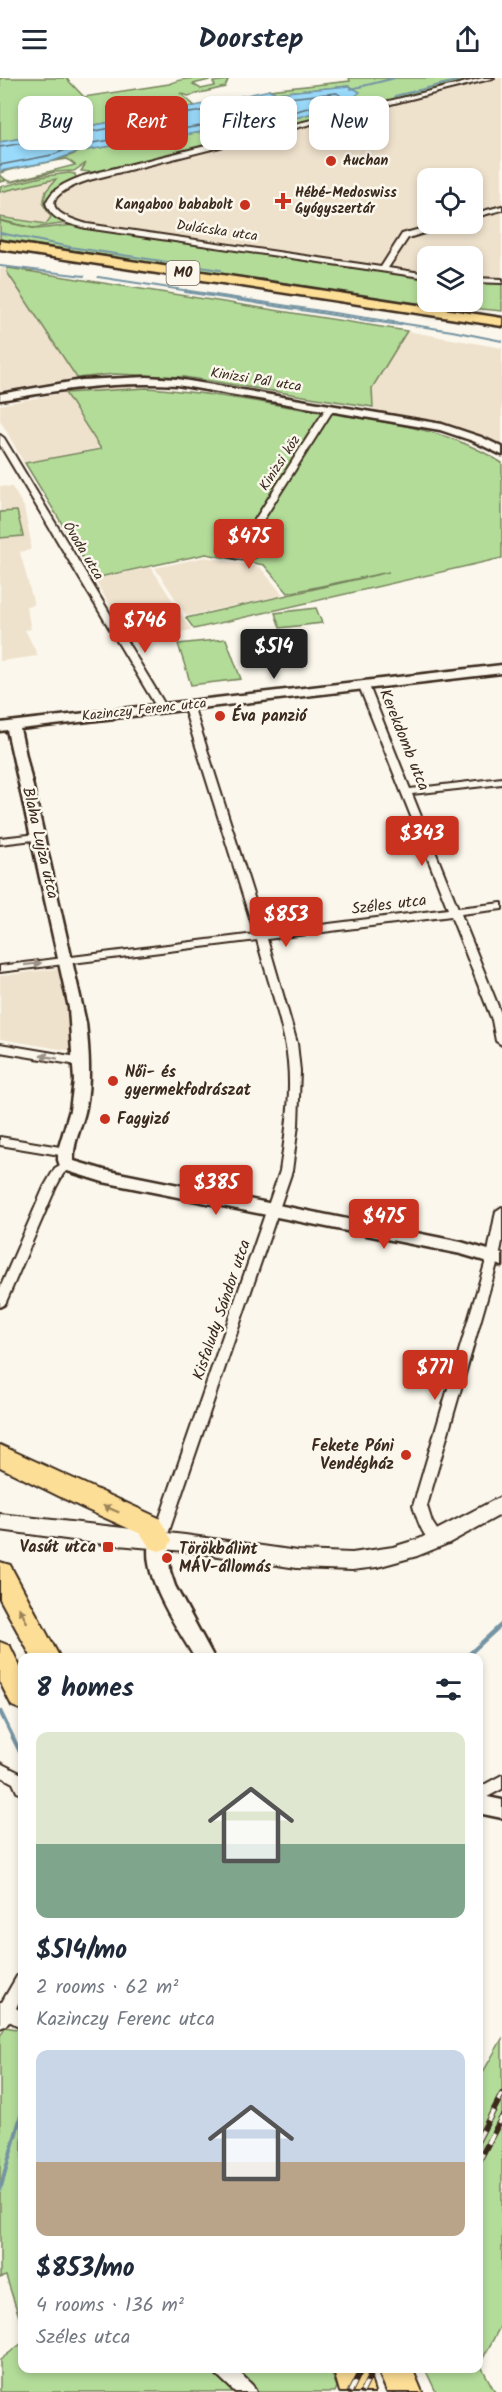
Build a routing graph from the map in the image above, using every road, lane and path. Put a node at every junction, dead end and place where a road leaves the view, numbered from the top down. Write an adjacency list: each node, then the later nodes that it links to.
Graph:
1 (491, 78): 7 (street, Dulácska utca)
2 (502, 208): 3 (street)
3 (483, 213)
4 (417, 232): 7 (street)
5 (0, 245): 11 (highway, M0)
6 (0, 255): 14 (highway, M0)
7 (383, 269): 8 (street, Dulácska utca)
8 (417, 274)
9 (483, 280): 10 (street)
10 (502, 281)
11 (366, 302): 12 (highway); 13 (highway, M0)
12 (502, 312)
13 (502, 322)
14 (497, 334)
15 (0, 397): 16 (street, Kinizsi Pál utca)
16 (331, 407): 18 (street, Kinizsi Pál utca); 19 (street, Kinizsi köz)
17 (0, 438): 23 (street, Óvoda utca)
18 (502, 452)
19 (250, 534)
20 (502, 669): 21 (street, Kazinczy Ferenc utca)
21 (364, 686): 22 (street, Kazinczy Ferenc utca); 26 (street, Kerekdomb utca)
22 (188, 705): 23 (street, Kazinczy Ferenc utca); 31 (street, Kisfaludy Sándor utca)
23 (162, 708): 24 (street, Kazinczy Ferenc utca)
24 (6, 726): 27 (street, Blaha Lujza utca)
25 (502, 781): 26 (street)
26 (407, 792): 30 (street, Kerekdomb utca)
27 (38, 837): 28 (street); 32 (street, Blaha Lujza utca)
28 (0, 841)
29 (502, 906): 30 (street, Széles utca)
30 (455, 912): 31 (street, Széles utca); 34 (street, Kerekdomb utca)
31 (261, 937): 32 (street, Széles utca); 40 (street, Kisfaludy Sándor utca)
32 (66, 960): 33 (street, Széles utca, one-way to 32); 37 (street, Blaha Lujza utca)
33 (0, 969)
34 (500, 1020): 35 (street, Kerekdomb utca)
35 (502, 1041)
36 (0, 1048): 37 (street, one-way to 36)
37 (83, 1062): 39 (street, Blaha Lujza utca)
38 (0, 1141): 39 (street)
39 (66, 1158): 40 (street); 43 (street)
40 (274, 1210): 42 (street); 48 (street, Kisfaludy Sándor utca)
41 (502, 1211): 42 (street)
42 (497, 1259): 47 (street)
43 (0, 1302)
44 (0, 1455): 48 (highway, one-way to 44)
45 (502, 1504): 47 (main road)
46 (0, 1522): 48 (main road)
47 (436, 1539): 48 (main road)
48 (159, 1540): 51 (street)
49 (0, 1573): 50 (highway, one-way to 49)
50 (43, 1653)
51 (202, 1653)
52 (0, 1654): 53 (highway)
53 (18, 1690)
54 (0, 1769): 55 (street)
55 (18, 1779)
56 (502, 1781): 57 (street)
57 (483, 1793)
58 (483, 1805): 59 (street)
59 (502, 1809)
60 (18, 1988): 61 (street)
61 (2, 2014): 62 (street)
62 (18, 2020)
63 (227, 2373): 66 (street)
64 (351, 2373): 67 (highway)
65 (396, 2373): 68 (highway)
66 (247, 2392)
67 (357, 2392)
68 (405, 2392)

